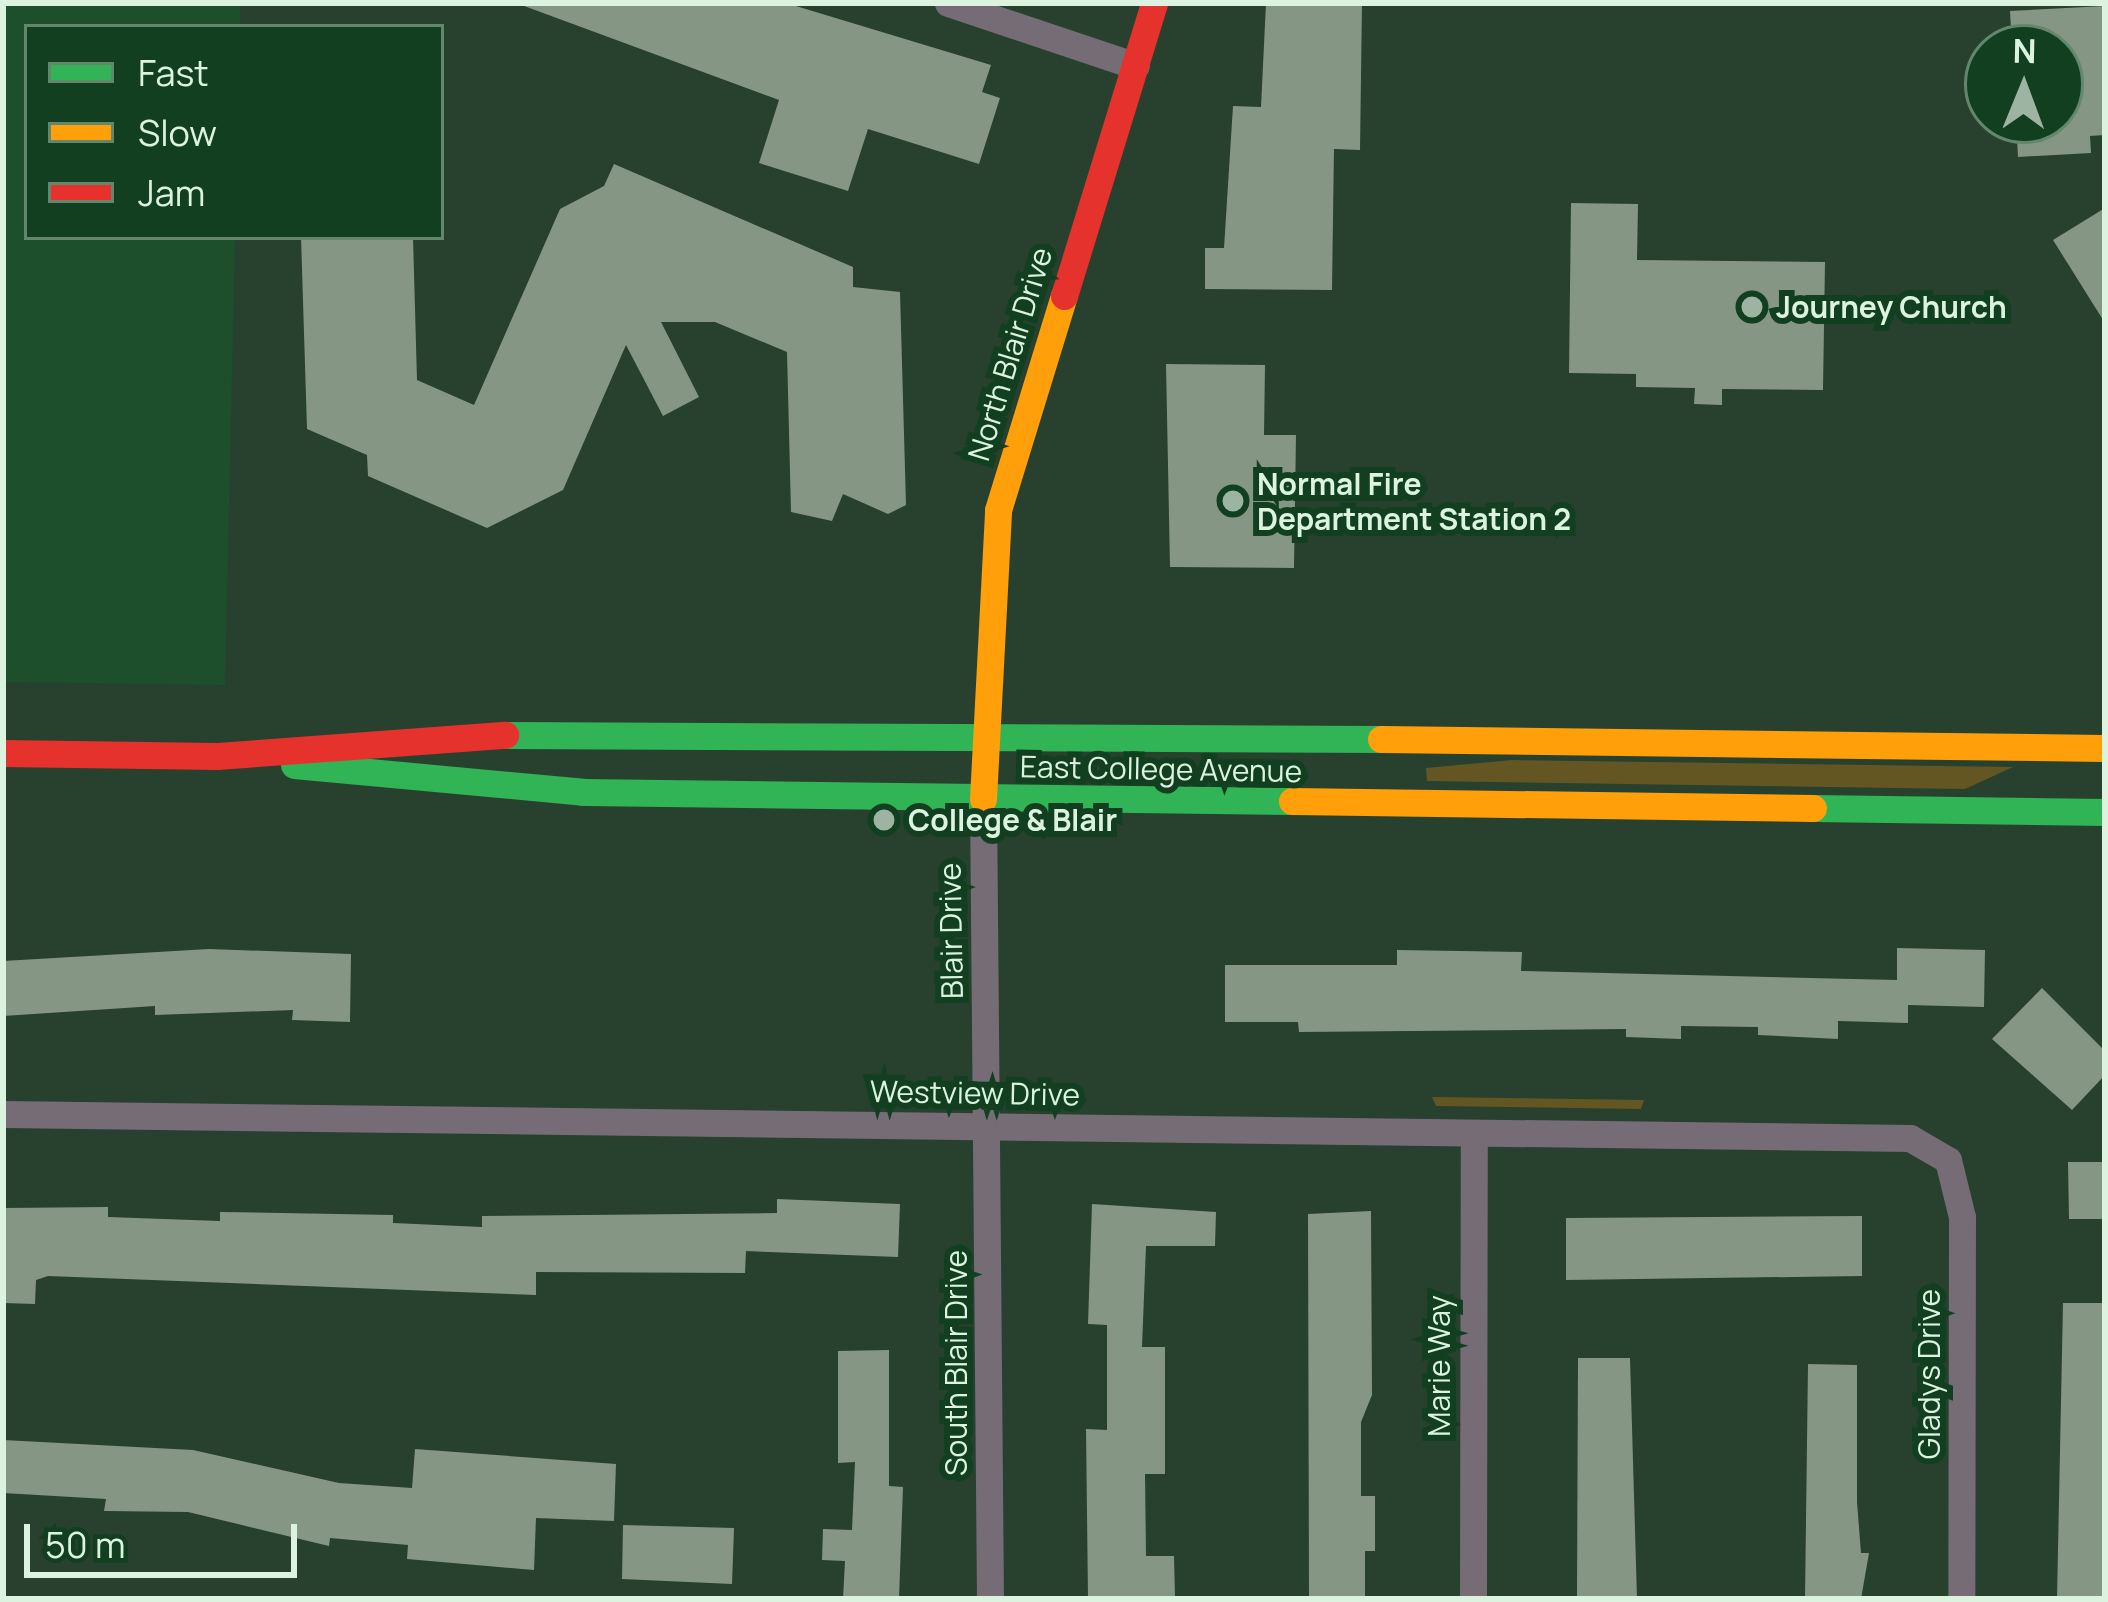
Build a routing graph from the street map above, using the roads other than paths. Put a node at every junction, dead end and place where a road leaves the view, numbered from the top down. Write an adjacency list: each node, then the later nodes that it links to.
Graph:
1 (948, 3): 3 (street)
2 (1154, 3): 3 (main road, North Blair Drive)
3 (1136, 67): 4 (main road, North Blair Drive)
4 (985, 735): 5 (main road, East College Avenue); 7 (main road, East College Avenue); 8 (main road, Blair Drive)
5 (2105, 748)
6 (3, 754): 7 (main road, East College Avenue)
7 (217, 756): 8 (main road, East College Avenue)
8 (983, 799): 9 (main road, East College Avenue); 11 (street, Blair Drive)
9 (2105, 812)
10 (3, 1114): 11 (street, Westview Drive)
11 (989, 1126): 12 (street, Westview Drive); 14 (street, South Blair Drive)
12 (1474, 1133): 13 (street, Westview Drive); 15 (street, Marie Way)
13 (1942, 1154): 16 (street, Gladys Drive)
14 (990, 1599)
15 (1473, 1599)
16 (1961, 1599)

